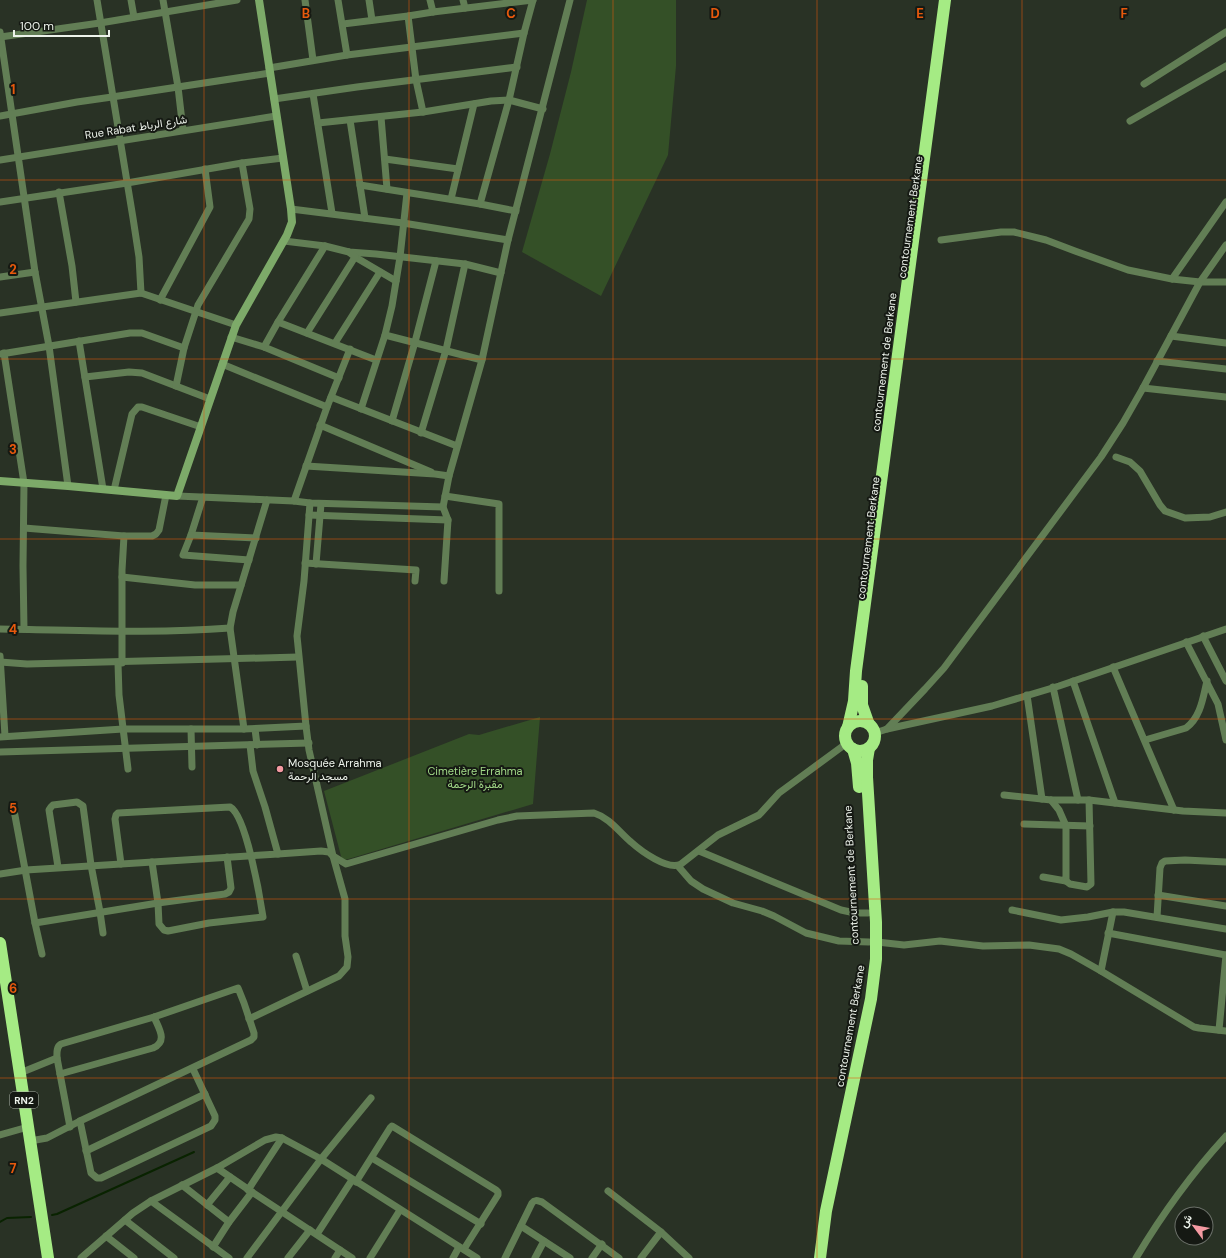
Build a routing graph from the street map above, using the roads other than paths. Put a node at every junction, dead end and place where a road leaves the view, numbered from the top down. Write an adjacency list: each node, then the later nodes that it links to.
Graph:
1 (97, 0): 22 (street)
2 (131, 0): 20 (street)
3 (163, 0): 17 (street)
4 (237, 0): 17 (street)
5 (259, 0): 32 (street)
6 (305, 0): 29 (street)
7 (338, 0): 23 (street)
8 (369, 0): 21 (street)
9 (430, 0): 18 (street)
10 (463, 0): 16 (street)
11 (533, 0): 15 (street); 25 (street)
12 (570, 0): 42 (street)
13 (945, 0): 187 (highway, contournement de Berkane)
14 (953, 0): 185 (highway, contournement Berkane)
15 (495, 2): 16 (street)
16 (466, 8): 18 (street)
17 (164, 12): 20 (street); 36 (street)
18 (434, 12): 19 (street)
19 (408, 16): 21 (street); 27 (street)
20 (134, 17): 22 (street)
21 (372, 20): 23 (street)
22 (100, 23): 26 (street); 38 (street)
23 (343, 24): 28 (street)
24 (1226, 32): 35 (street)
25 (524, 33): 27 (street); 31 (street)
26 (0, 35): 33 (street)
27 (412, 47): 28 (street); 34 (street)
28 (347, 55): 29 (street)
29 (313, 60): 32 (street)
30 (1226, 66): 49 (street)
31 (517, 67): 34 (street); 40 (street)
32 (269, 70): 36 (street); 39 (street)
33 (3, 77): 44 (street)
34 (416, 80): 37 (street); 43 (street)
35 (1144, 84)
36 (178, 87): 38 (street); 51 (street)
37 (313, 94): 39 (street); 50 (street)
38 (112, 97): 44 (street); 52 (street)
39 (274, 99): 46 (street)
40 (509, 100): 41 (street); 42 (street); 68 (street)
41 (474, 104): 43 (street); 58 (street)
42 (543, 109): 71 (street)
43 (423, 112): 47 (street)
44 (12, 114): 45 (street); 53 (street)
45 (0, 116)
46 (276, 116): 51 (street, Rue Rabat شارع الرباط); 54 (street)
47 (381, 117): 48 (street); 55 (street)
48 (350, 120): 50 (street); 61 (street)
49 (1130, 122)
50 (318, 123): 72 (street)
51 (183, 130): 52 (street, Rue Rabat شارع الرباط)
52 (119, 141): 53 (street, Rue Rabat شارع الرباط); 60 (street)
53 (18, 157): 56 (street, Rue Rabat شارع الرباط); 65 (street)
54 (283, 158): 57 (street); 70 (street)
55 (385, 159): 58 (street); 62 (street)
56 (0, 160)
57 (242, 163): 59 (street); 97 (street)
58 (458, 168): 66 (street)
59 (205, 169): 60 (street); 94 (street)
60 (127, 183): 63 (street); 93 (street)
61 (360, 186): 62 (street); 73 (street)
62 (387, 189): 64 (street)
63 (59, 192): 65 (street); 95 (street)
64 (407, 193): 66 (street); 74 (street)
65 (24, 198): 67 (street); 85 (street)
66 (451, 199): 68 (street)
67 (0, 202)
68 (480, 204): 71 (street)
69 (1225, 205): 89 (street)
70 (291, 209): 72 (street); 77 (street)
71 (516, 211): 75 (street)
72 (332, 213): 73 (street)
73 (365, 218): 74 (street)
74 (403, 223): 75 (street); 82 (street)
75 (508, 240): 87 (street)
76 (941, 240): 89 (street)
77 (284, 241): 78 (street); 100 (street)
78 (324, 246): 80 (street); 99 (street)
79 (1226, 246): 91 (street)
80 (349, 252): 81 (street); 82 (street)
81 (355, 257): 86 (street); 101 (street)
82 (400, 257): 83 (street); 90 (street)
83 (436, 261): 84 (street); 106 (street)
84 (465, 264): 87 (street); 113 (street)
85 (35, 272): 88 (street); 96 (street)
86 (380, 272): 90 (street); 107 (street)
87 (501, 273): 116 (street)
88 (0, 277)
89 (1172, 279): 91 (street)
90 (396, 281): 102 (street)
91 (1200, 282): 92 (street); 103 (street)
92 (1226, 282)
93 (141, 293): 94 (street); 95 (street)
94 (160, 300): 97 (street)
95 (76, 302): 96 (street)
96 (42, 307): 98 (street); 109 (street)
97 (196, 312): 100 (street); 111 (street)
98 (0, 314)
99 (278, 322): 101 (street); 110 (street)
100 (236, 325): 104 (street)
101 (307, 333): 107 (street)
102 (385, 335): 106 (street); 115 (street)
103 (1171, 336): 108 (street); 117 (street)
104 (231, 337): 110 (street); 118 (street)
105 (79, 341): 109 (street); 111 (street); 120 (street)
106 (415, 342): 113 (street); 129 (street)
107 (335, 343): 112 (street)
108 (1226, 343)
109 (49, 346): 114 (street); 140 (street)
110 (264, 347): 121 (street)
111 (184, 348): 122 (street)
112 (350, 350): 115 (street); 121 (street)
113 (446, 350): 116 (street); 132 (street)
114 (2, 354): 139 (street)
115 (376, 360): 128 (street)
116 (482, 360): 133 (street)
117 (1157, 361): 119 (street); 123 (street)
118 (222, 364): 126 (street); 127 (street)
119 (1226, 370)
120 (86, 377): 122 (street); 141 (street)
121 (339, 378): 124 (street)
122 (176, 386): 126 (street)
123 (1143, 388): 125 (street); 190 (street)
124 (331, 397): 127 (street); 128 (street)
125 (1226, 397)
126 (210, 399): 131 (street)
127 (327, 406): 130 (street)
128 (361, 409): 129 (street)
129 (392, 421): 132 (street)
130 (320, 425): 135 (street); 136 (street)
131 (201, 427): 142 (street); 144 (street)
132 (421, 433): 133 (street)
133 (457, 446): 137 (street)
134 (1116, 457): 152 (street)
135 (306, 466): 136 (street); 148 (street)
136 (435, 474): 137 (street)
137 (449, 476): 145 (street)
138 (0, 481): 139 (street)
139 (24, 484): 140 (street); 156 (street)
140 (68, 486): 141 (street)
141 (103, 489): 142 (street)
142 (114, 490): 143 (street)
143 (166, 495): 144 (street); 158 (street)
144 (177, 496): 146 (street)
145 (446, 496): 151 (street); 167 (street)
146 (203, 497): 147 (street); 157 (street)
147 (267, 500): 148 (street); 159 (street)
148 (294, 501): 149 (street)
149 (310, 503): 150 (street); 153 (street)
150 (321, 504): 151 (street); 154 (street)
151 (443, 507): 155 (street)
152 (1226, 512)
153 (309, 515): 154 (street); 161 (street)
154 (321, 515): 155 (street); 162 (street)
155 (448, 520): 165 (street)
156 (24, 528): 158 (street); 171 (street)
157 (191, 535): 159 (street); 160 (street)
158 (124, 536): 163 (street)
159 (256, 538): 160 (street)
160 (249, 560): 166 (street)
161 (305, 563): 162 (street); 175 (street)
162 (316, 564): 164 (street)
163 (122, 577): 166 (street); 172 (street)
164 (415, 581)
165 (444, 582)
166 (241, 585): 168 (street)
167 (499, 591)
168 (230, 628): 172 (street); 176 (street)
169 (1226, 628): 173 (street)
170 (0, 629): 171 (street)
171 (24, 629): 172 (street)
172 (121, 631): 178 (street)
173 (1203, 636): 174 (street); 182 (street)
174 (1186, 642): 179 (street); 181 (street)
175 (298, 657): 176 (street); 186 (street)
176 (234, 659): 178 (street); 192 (street)
177 (0, 660): 178 (street); 194 (street)
178 (120, 663): 188 (street)
179 (1113, 667): 180 (street); 195 (street)
180 (1073, 681): 183 (street); 211 (street)
181 (1206, 681): 195 (street); 196 (street)
182 (1226, 681)
183 (1053, 687): 184 (street); 209 (street)
184 (1027, 695): 190 (street); 207 (street)
185 (868, 722): 187 (highway); 193 (highway)
186 (306, 726): 189 (street); 197 (street)
187 (848, 727): 199 (highway)
188 (123, 729): 191 (street); 194 (street); 202 (street)
189 (255, 729): 192 (street); 198 (street)
190 (887, 729): 193 (street)
191 (191, 730): 192 (street); 200 (street)
192 (244, 730)
193 (875, 733): 201 (highway)
194 (2, 736)
195 (1145, 740): 213 (street)
196 (1226, 740)
197 (309, 743): 198 (street); 221 (street)
198 (253, 745): 200 (street); 219 (street)
199 (850, 746): 201 (highway); 218 (street); 239 (highway, contournement de Berkane)
200 (192, 747): 202 (street); 204 (street)
201 (869, 748): 245 (highway, contournement Berkane)
202 (126, 749): 203 (street); 205 (street)
203 (0, 752)
204 (192, 767)
205 (128, 769)
206 (1004, 795): 207 (street)
207 (1042, 799): 208 (street)
208 (1051, 800): 209 (street); 216 (street)
209 (1078, 800): 210 (street)
210 (1089, 800): 211 (street); 217 (street)
211 (1115, 803): 213 (street)
212 (13, 805): 229 (street)
213 (1174, 810): 214 (street)
214 (1226, 813)
215 (1024, 824): 216 (street)
216 (1066, 826): 217 (street); 232 (street)
217 (1090, 826): 232 (street)
218 (699, 850): 227 (street); 239 (street)
219 (278, 854): 220 (street); 221 (street)
220 (252, 855): 222 (street); 225 (street); 234 (street)
221 (333, 856): 227 (street); 251 (street)
222 (227, 857): 223 (street); 234 (street)
223 (152, 862): 225 (street); 234 (street)
224 (1226, 862): 233 (street)
225 (122, 864): 226 (street)
226 (92, 866): 228 (street); 228 (street); 237 (street)
227 (678, 866): 245 (street)
228 (58, 867): 229 (street)
229 (26, 870): 230 (street); 241 (street)
230 (0, 874)
231 (1043, 877): 232 (street)
232 (1066, 881)
233 (1158, 895): 235 (street); 240 (street)
234 (158, 903): 237 (street)
235 (1226, 906)
236 (1012, 910): 238 (street)
237 (100, 912): 241 (street); 243 (street)
238 (1113, 912): 240 (street); 244 (street)
239 (868, 913): 245 (highway, contournement de Berkane)
240 (1158, 917): 242 (street)
241 (35, 923): 247 (street)
242 (1226, 929)
243 (102, 933)
244 (1108, 933): 248 (street); 250 (street)
245 (873, 942): 250 (street); 315 (highway, contournement de Berkane); 316 (highway, contournement Berkane)
246 (0, 943): 258 (highway, RN2)
247 (42, 954)
248 (1226, 954): 255 (street)
249 (296, 956): 251 (street)
250 (1100, 971): 255 (street)
251 (307, 990): 254 (street)
252 (0, 996): 264 (highway, RN2)
253 (154, 1017): 254 (street); 256 (street); 259 (street)
254 (250, 1019): 257 (street)
255 (1223, 1031)
256 (57, 1058): 258 (street); 259 (street)
257 (192, 1069): 260 (street); 262 (street)
258 (20, 1073): 264 (highway, RN2)
259 (60, 1074): 263 (street)
260 (205, 1094): 269 (street); 269 (street)
261 (371, 1098): 271 (street)
262 (80, 1121): 263 (street); 269 (street)
263 (70, 1127): 268 (street)
264 (24, 1128): 265 (street); 268 (highway, RN2); 296 (highway, RN2)
265 (0, 1136)
266 (1226, 1136): 317 (street)
267 (282, 1138): 271 (street); 272 (street); 276 (street)
268 (30, 1141): 297 (highway, RN2)
269 (86, 1150)
270 (372, 1158): 274 (street); 284 (street); 284 (street)
271 (321, 1159): 274 (street); 281 (street)
272 (217, 1168): 273 (street); 275 (street)
273 (230, 1177): 276 (street); 279 (street)
274 (354, 1181): 280 (street); 288 (street)
275 (182, 1185): 278 (street); 279 (street)
276 (250, 1191): 281 (street); 283 (street)
277 (608, 1191): 287 (street)
278 (151, 1201): 282 (street); 292 (street)
279 (206, 1205): 283 (street)
280 (400, 1210): 293 (street); 305 (street)
281 (282, 1212): 286 (street); 301 (street)
282 (125, 1220): 289 (street); 299 (street)
283 (229, 1222): 292 (street)
284 (481, 1224): 293 (street)
285 (520, 1226): 290 (street); 291 (street); 308 (street)
286 (310, 1230): 288 (street); 302 (street)
287 (661, 1232): 313 (street); 314 (street)
288 (317, 1234): 294 (street)
289 (106, 1236): 295 (street); 298 (street)
290 (544, 1241): 309 (street); 310 (street)
291 (602, 1244): 311 (street); 312 (street)
292 (212, 1247): 300 (street)
293 (462, 1248): 306 (street); 307 (street)
294 (340, 1250): 303 (street); 304 (street)
295 (86, 1257)
296 (40, 1258)
297 (48, 1258)
298 (134, 1258)
299 (174, 1258)
300 (229, 1258)
301 (248, 1258)
302 (288, 1258)
303 (335, 1258)
304 (352, 1258)
305 (370, 1258)
306 (453, 1258)
307 (477, 1258)
308 (505, 1258)
309 (536, 1258)
310 (570, 1258)
311 (592, 1258)
312 (619, 1258)
313 (641, 1258)
314 (689, 1258)
315 (812, 1258)
316 (820, 1258)
317 (1136, 1258)

